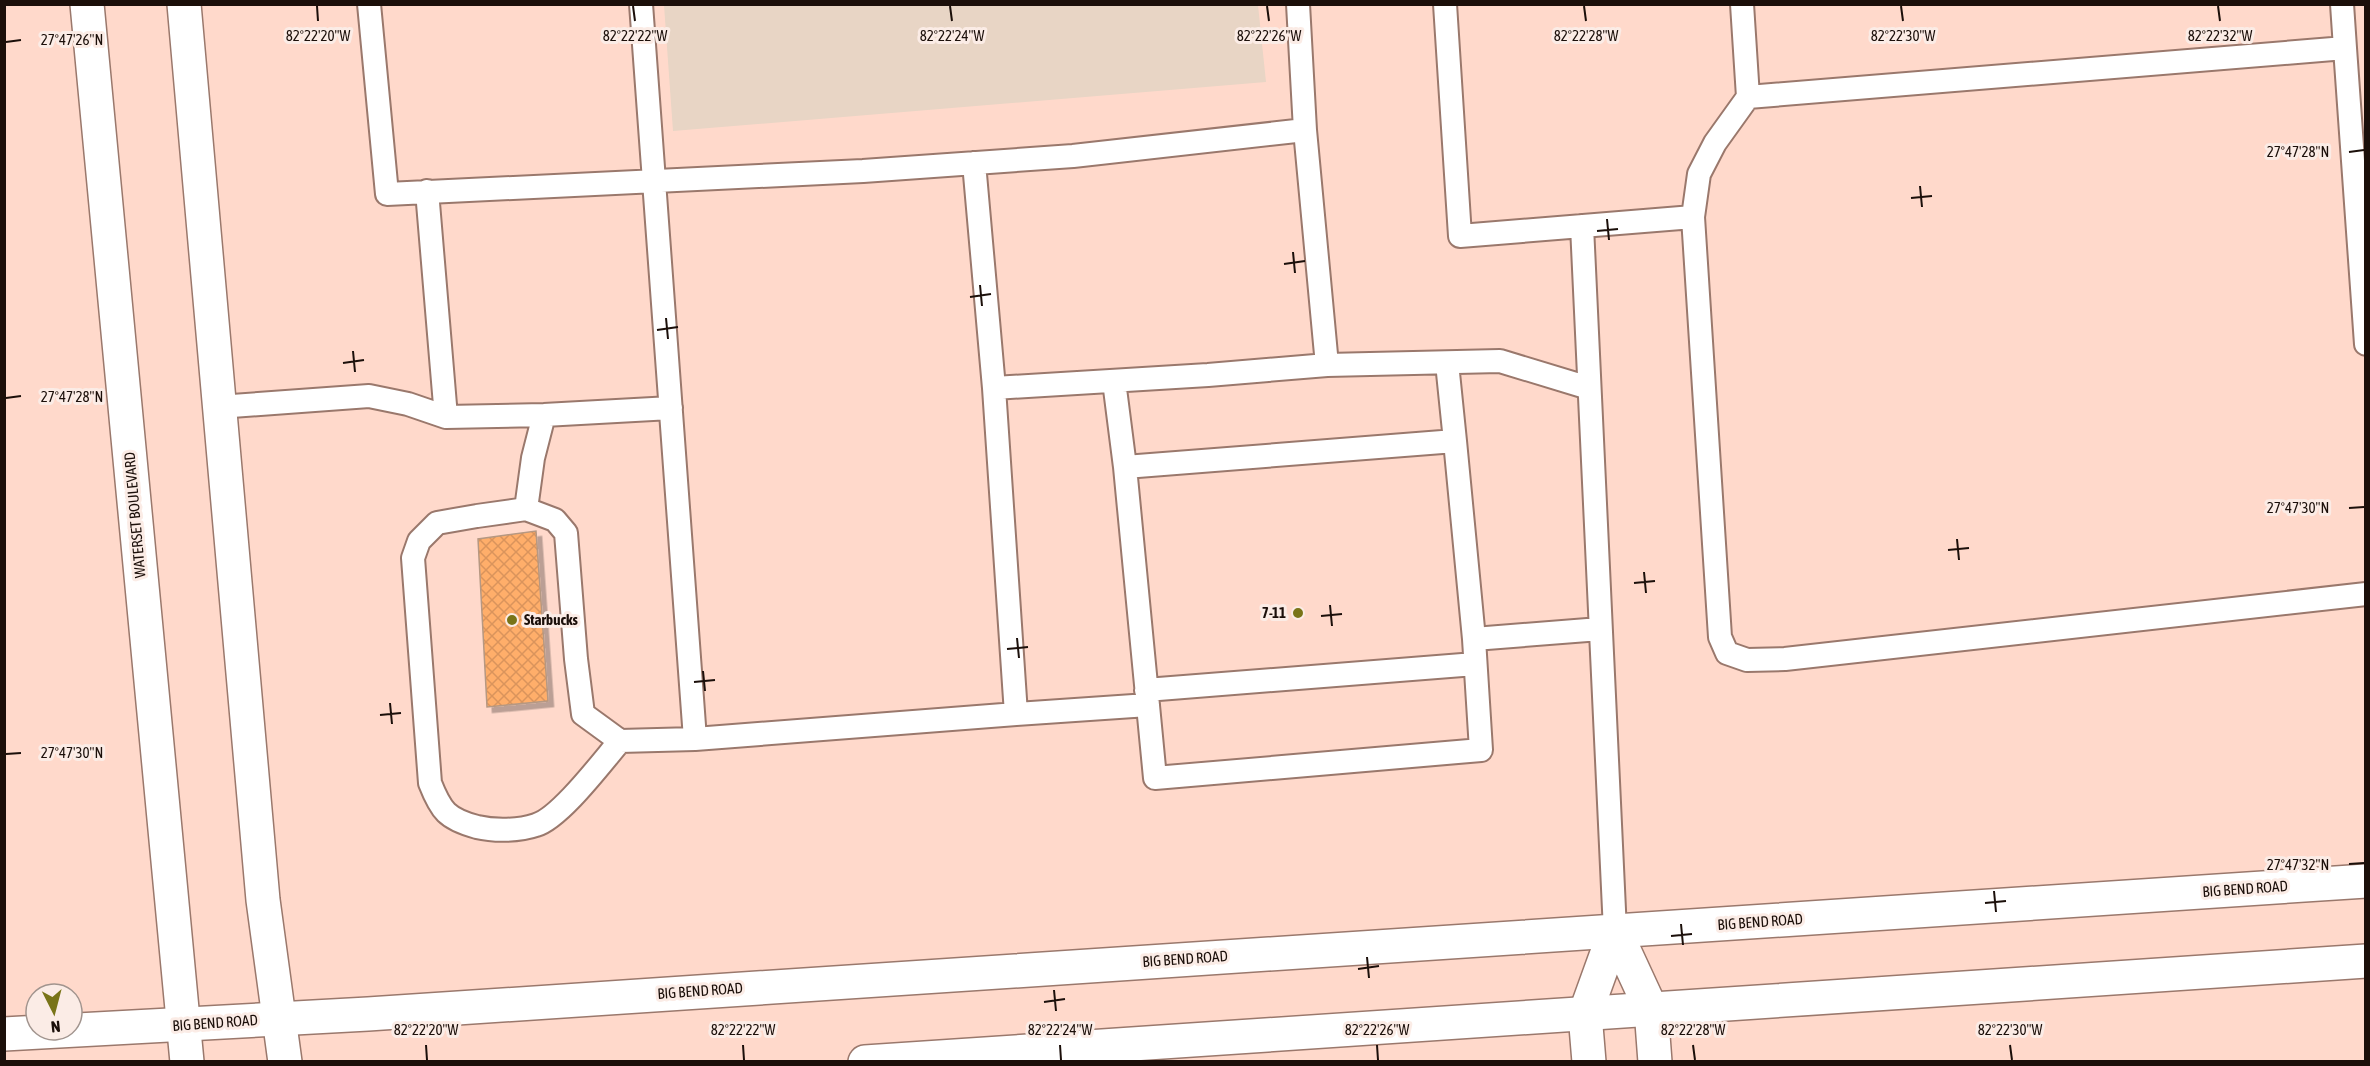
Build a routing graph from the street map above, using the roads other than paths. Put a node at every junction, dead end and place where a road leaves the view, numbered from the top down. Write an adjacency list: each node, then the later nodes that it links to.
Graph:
1 (87, 4): 44 (main road, WATERSET BOULEVARD)
2 (184, 4): 23 (main road)
3 (369, 4): 14 (lane)
4 (641, 4): 13 (lane)
5 (1298, 4): 11 (lane)
6 (1445, 4): 16 (lane)
7 (1742, 4): 10 (lane)
8 (2342, 4): 9 (lane)
9 (2345, 48): 10 (lane); 17 (lane)
10 (1748, 97): 15 (lane)
11 (1305, 130): 12 (lane); 19 (lane)
12 (974, 163): 13 (lane); 21 (lane)
13 (654, 180): 14 (lane); 24 (lane)
14 (427, 191): 26 (lane)
15 (1693, 217): 16 (lane); 30 (lane)
16 (1582, 226): 22 (lane)
17 (2366, 344)
18 (1448, 363): 19 (lane); 22 (lane); 27 (lane)
19 (1327, 365): 20 (lane)
20 (1114, 381): 21 (lane); 28 (lane)
21 (994, 388): 35 (lane)
22 (1589, 388): 31 (lane)
23 (218, 407): 26 (lane); 43 (main road)
24 (671, 408): 25 (lane); 36 (lane)
25 (544, 415): 26 (lane); 29 (lane)
26 (446, 417)
27 (1455, 441): 28 (lane); 32 (lane)
28 (1125, 467): 34 (lane)
29 (526, 509): 37 (lane); 37 (lane)
30 (2366, 594)
31 (1600, 629): 32 (lane); 39 (lane)
32 (1474, 639): 33 (lane)
33 (1475, 664): 34 (lane); 34 (lane)
34 (1147, 698): 35 (lane)
35 (1016, 714): 36 (lane)
36 (695, 739): 37 (lane)
37 (620, 741)
38 (2366, 882): 39 (main road, BIG BEND ROAD)
39 (1615, 931): 41 (main road); 42 (main road); 43 (main road, BIG BEND ROAD)
40 (2366, 961): 41 (main road)
41 (1651, 1009): 42 (main road); 50 (main road)
42 (1585, 1014): 48 (main road); 49 (main road)
43 (278, 1019): 44 (main road, BIG BEND ROAD); 47 (main road)
44 (183, 1025): 45 (main road, BIG BEND ROAD); 46 (main road, WATERSET BOULEVARD)
45 (4, 1034)
46 (187, 1062)
47 (285, 1062)
48 (865, 1062)
49 (1589, 1062)
50 (1654, 1062)

